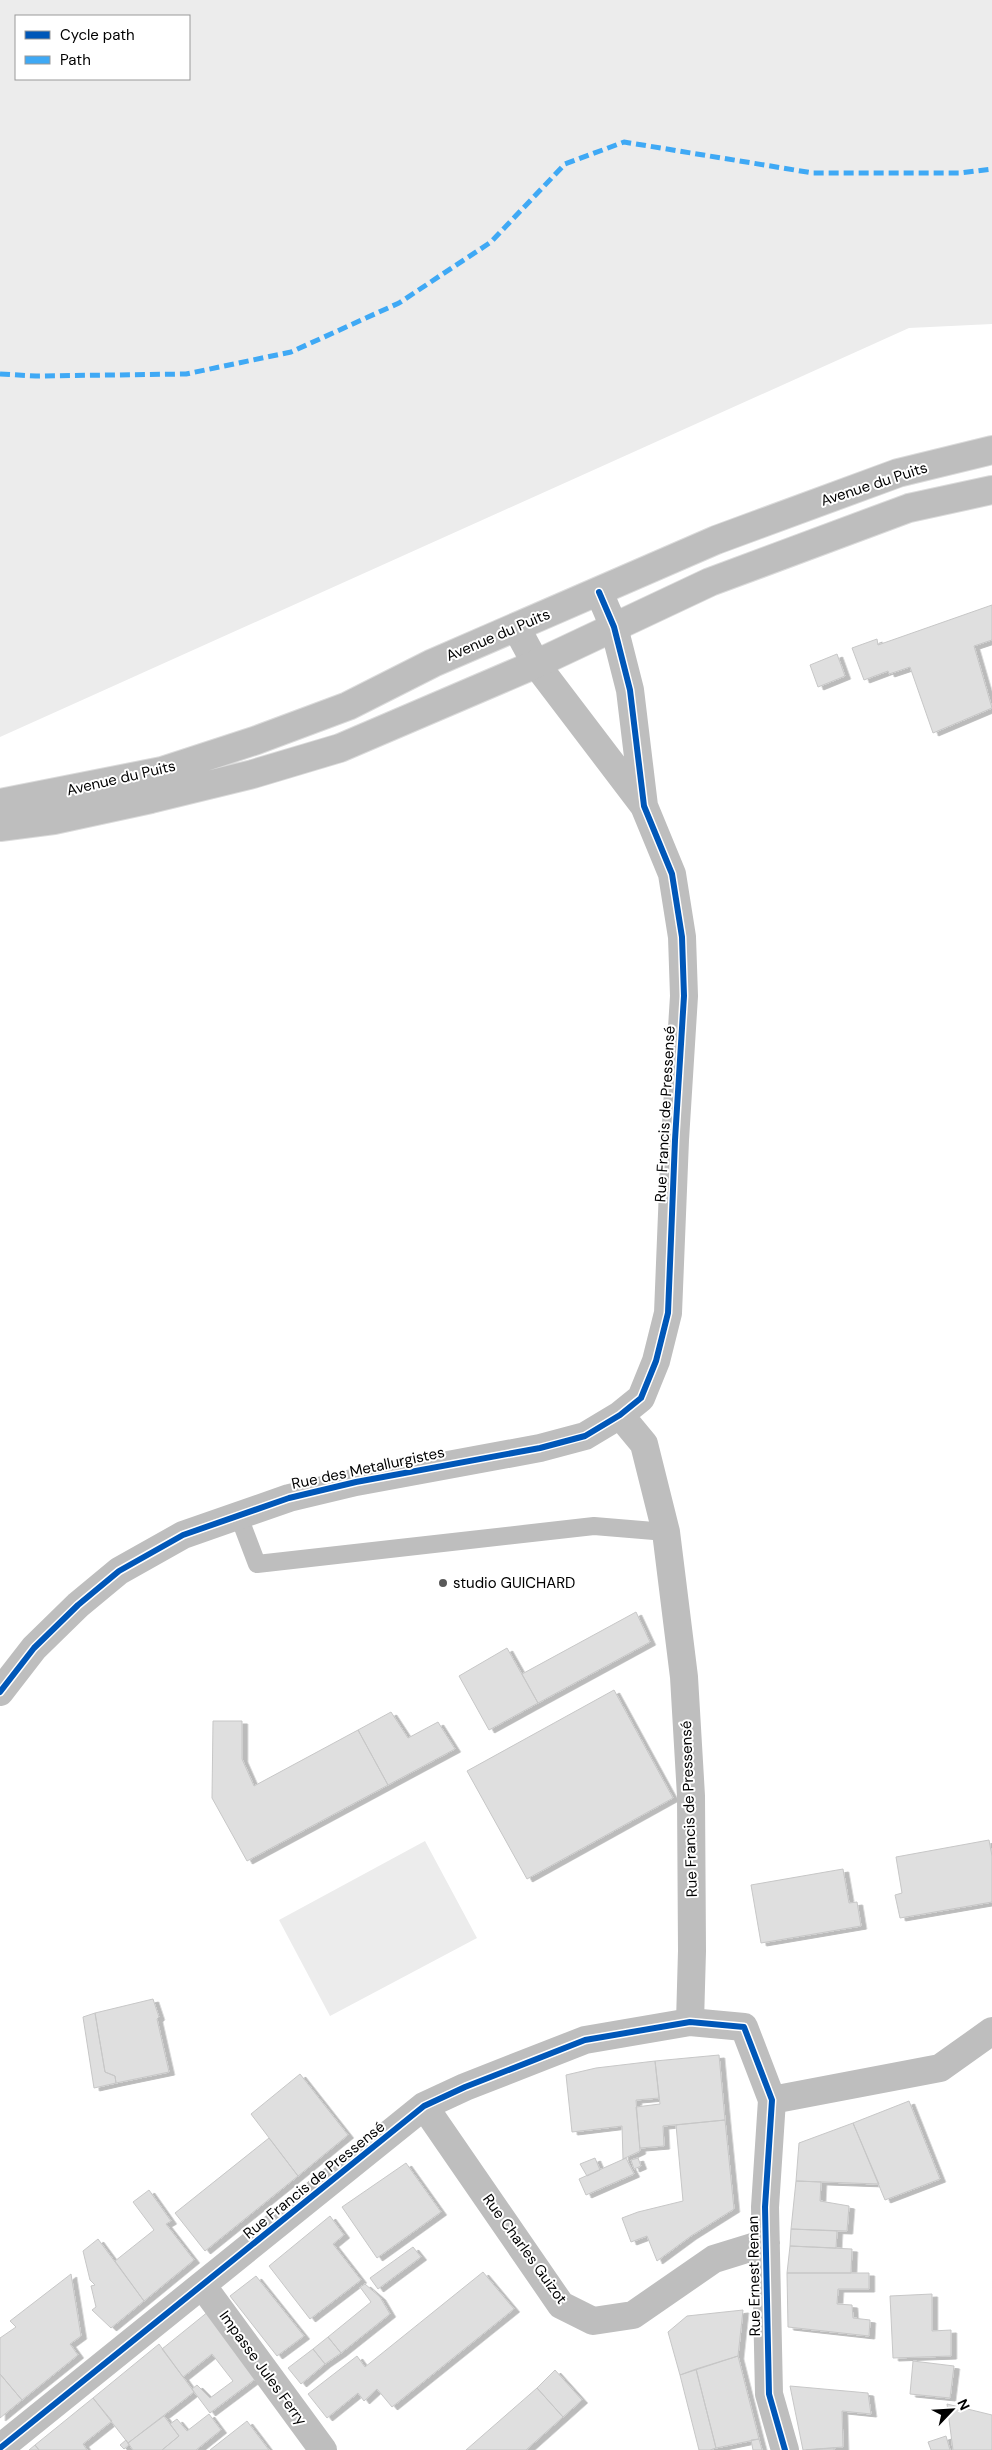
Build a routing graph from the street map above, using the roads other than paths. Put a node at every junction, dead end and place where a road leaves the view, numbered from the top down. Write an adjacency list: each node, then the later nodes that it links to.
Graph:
1 (992, 450): 3 (street, Avenue du Puits)
2 (992, 490): 5 (street, Avenue du Puits)
3 (599, 592): 4 (street, Avenue du Puits); 5 (street)
4 (516, 627): 6 (street); 7 (street, Avenue du Puits)
5 (614, 627): 6 (street, Avenue du Puits); 8 (street)
6 (536, 664): 8 (street); 9 (street, Avenue du Puits)
7 (0, 803)
8 (644, 806): 10 (street, Rue Francis de Pressensé)
9 (0, 827)
10 (620, 1416): 11 (street, Rue des Metallurgistes); 12 (street, Rue Francis de Pressensé)
11 (238, 1514): 12 (lane); 13 (street, Rue des Metallurgistes)
12 (666, 1532): 14 (street, Rue Francis de Pressensé)
13 (0, 1692)
14 (690, 2022): 16 (street); 17 (street, Rue Francis de Pressensé)
15 (992, 2031): 16 (street)
16 (772, 2100): 18 (street, Rue Ernest Renan)
17 (424, 2106): 18 (street, Rue Charles Guizot); 19 (street, Rue Francis de Pressensé)
18 (766, 2243): 22 (street, Rue Ernest Renan)
19 (202, 2285): 20 (street, Rue Francis de Pressensé); 21 (street, Impasse Jules Ferry)
20 (0, 2448)
21 (323, 2450)
22 (786, 2450)

